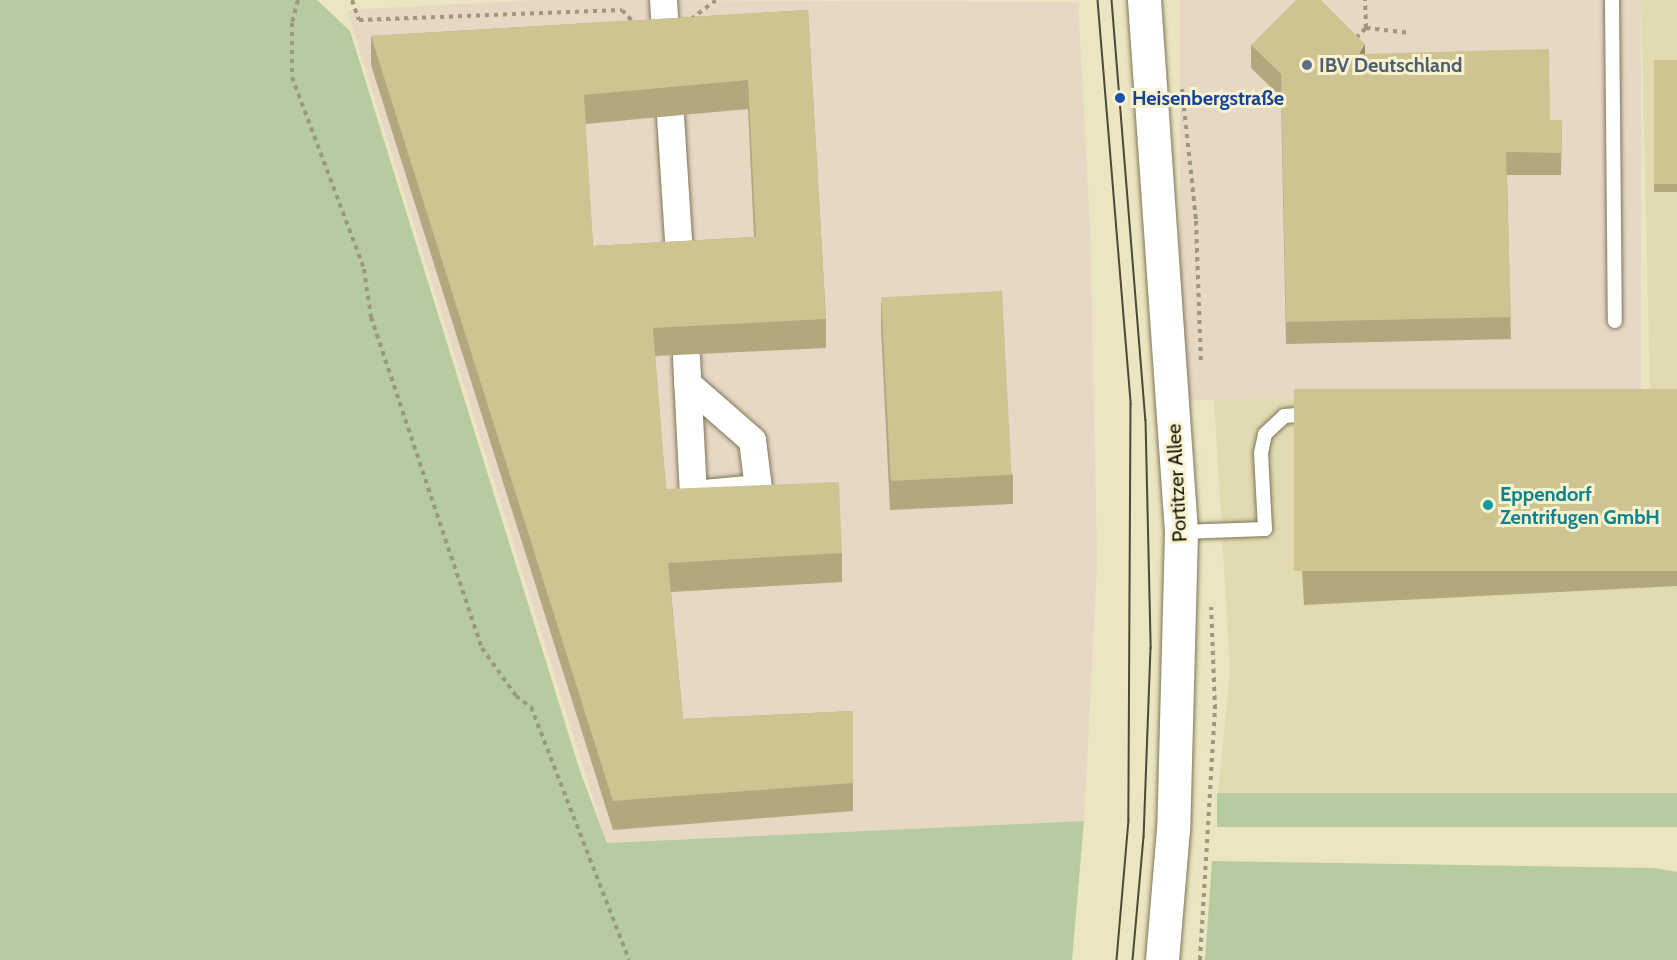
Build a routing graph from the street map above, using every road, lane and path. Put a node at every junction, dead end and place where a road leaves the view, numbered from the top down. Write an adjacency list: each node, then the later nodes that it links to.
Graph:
1 (298, 0): 19 (path)
2 (352, 0): 10 (path)
3 (663, 0): 13 (street)
4 (716, 0): 9 (path)
5 (1365, 0): 8 (path)
6 (1612, 0): 16 (lane)
7 (1142, 2): 18 (main road, Portitzer Allee)
8 (1366, 28): 11 (path); 12 (path)
9 (688, 29)
10 (638, 33)
11 (1411, 33)
12 (1353, 41)
13 (666, 47)
14 (670, 116): 15 (street)
15 (680, 270)
16 (1615, 321)
17 (1323, 413): 18 (lane)
18 (1181, 532): 20 (main road, Portitzer Allee)
19 (629, 960)
20 (1162, 960)

